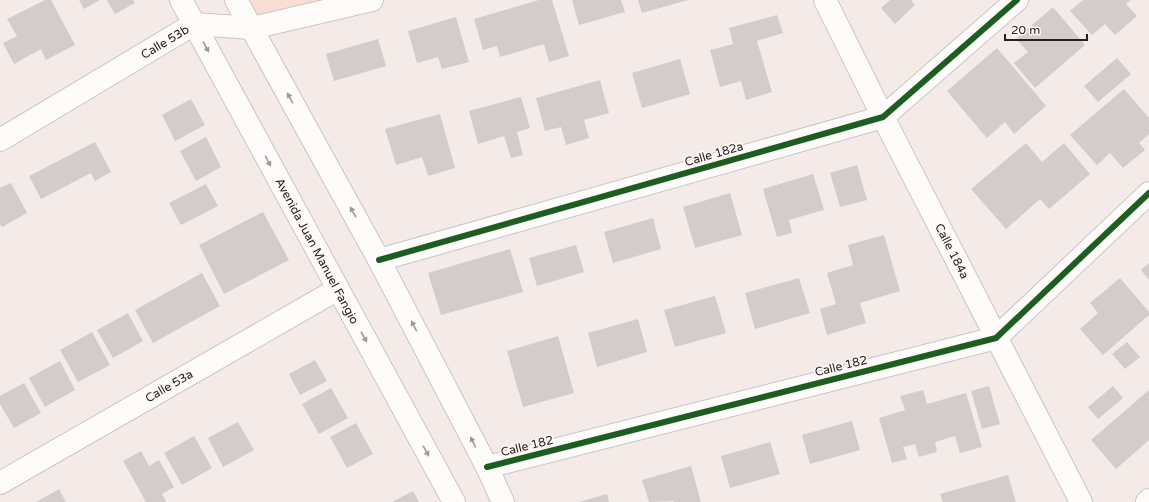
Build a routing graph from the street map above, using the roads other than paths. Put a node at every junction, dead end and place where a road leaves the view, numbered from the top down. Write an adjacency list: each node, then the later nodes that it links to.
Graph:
1 (181, 0): 6 (street, Avenida Juan Manuel Fangio)
2 (236, 0): 7 (street)
3 (372, 0): 7 (street, Calle 53b)
4 (825, 0): 8 (street, Calle 184a)
5 (1017, 0): 8 (street, Calle 182a)
6 (194, 24): 7 (street, Calle 53b); 9 (street, Calle 53b); 12 (street, Avenida Juan Manuel Fangio, one-way to 12)
7 (252, 28): 11 (street, one-way to 7)
8 (884, 117): 11 (street, Calle 182a); 13 (street, Calle 184a)
9 (0, 140)
10 (1149, 193): 13 (street, Calle 182)
11 (379, 260): 14 (street, one-way to 11)
12 (338, 289): 15 (street, Calle 53a); 16 (street, Avenida Juan Manuel Fangio, one-way to 16)
13 (996, 338): 14 (street, Calle 182); 18 (street, Calle 184a)
14 (486, 467): 17 (street)
15 (0, 483)
16 (454, 502)
17 (502, 502)
18 (1081, 502)

